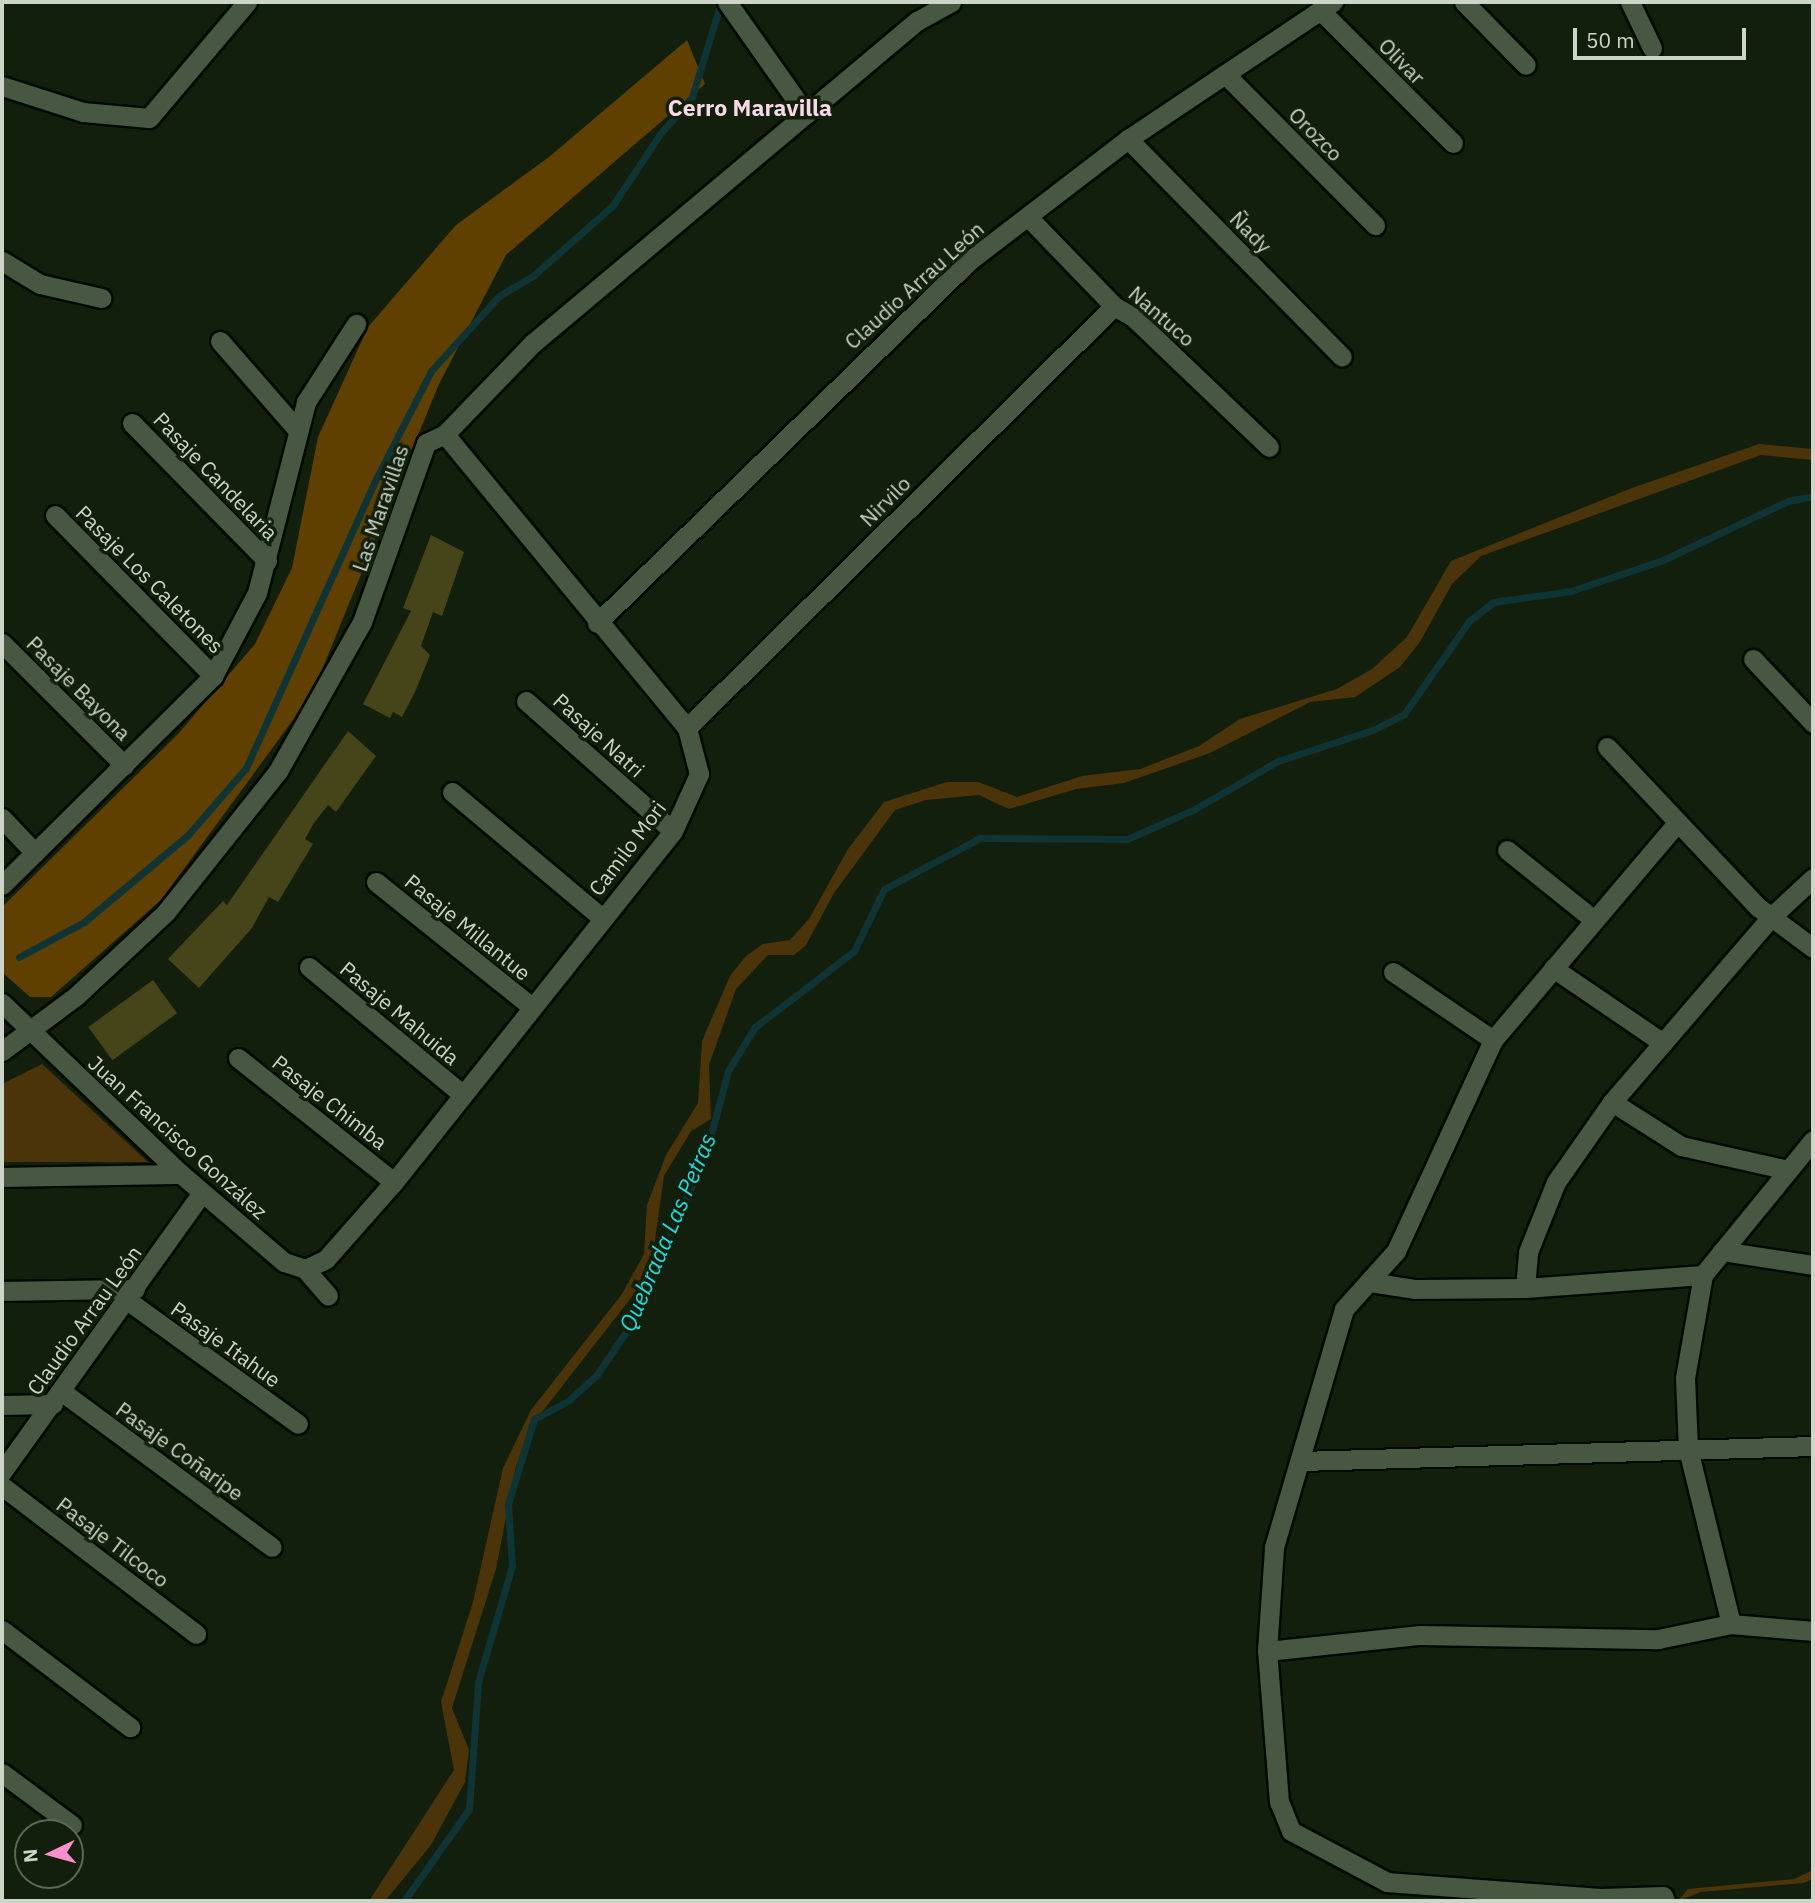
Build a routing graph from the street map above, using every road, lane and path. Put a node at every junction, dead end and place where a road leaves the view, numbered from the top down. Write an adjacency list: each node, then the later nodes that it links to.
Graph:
1 (247, 2): 10 (street)
2 (727, 2): 11 (street)
3 (951, 2): 11 (street, Las Maravillas)
4 (1464, 2): 8 (street)
5 (1630, 2): 7 (street)
6 (1326, 6): 9 (street, Claudio Arrau León); 13 (street, Olivar)
7 (1651, 48)
8 (1526, 65)
9 (1225, 74): 12 (street, Claudio Arrau León); 15 (street, Orozco)
10 (2, 86)
11 (806, 114): 24 (street, Las Maravillas)
12 (1128, 139): 14 (street, Claudio Arrau León); 21 (street, Ñady)
13 (1453, 143)
14 (1028, 217): 18 (street, Nantuco); 28 (street, Claudio Arrau León)
15 (1375, 225)
16 (2, 261): 17 (street)
17 (101, 298)
18 (1114, 306): 25 (street, Nantuco); 34 (street, Nirvilo)
19 (356, 324): 23 (street)
20 (220, 341): 23 (street)
21 (1342, 357)
22 (132, 423): 27 (street, Pasaje Candelaria)
23 (296, 428): 27 (street)
24 (445, 434): 28 (street, Camilo Mori); 55 (street, Las Maravillas)
25 (1269, 447)
26 (55, 515): 31 (street, Pasaje Los Caletones)
27 (267, 561): 31 (street)
28 (597, 623): 34 (street, Camilo Mori)
29 (2, 643): 36 (street, Pasaje Bayona)
30 (1753, 659): 33 (street)
31 (213, 676): 36 (street)
32 (526, 701): 40 (street, Pasaje Natri)
33 (1813, 723)
34 (687, 728): 40 (street, Camilo Mori)
35 (1607, 747): 39 (street)
36 (124, 765): 42 (street)
37 (452, 792): 47 (street)
38 (2, 818): 42 (street)
39 (1677, 823): 46 (street); 48 (street)
40 (673, 831): 47 (street, Camilo Mori)
41 (1507, 850): 48 (street)
42 (35, 853): 45 (street)
43 (1813, 878): 46 (street)
44 (376, 882): 54 (street, Pasaje Millantue)
45 (2, 885)
46 (1770, 917): 49 (street); 57 (street)
47 (602, 918): 54 (street, Camilo Mori)
48 (1594, 920): 51 (street)
49 (1813, 948)
50 (309, 967): 60 (street, Pasaje Mahuida)
51 (1553, 968): 56 (street); 57 (street)
52 (1393, 972): 56 (street)
53 (2, 1003): 55 (street, Juan Francisco González)
54 (532, 1007): 60 (street, Camilo Mori)
55 (27, 1031): 58 (street, Las Maravillas); 64 (street, Juan Francisco González)
56 (1493, 1040): 72 (street)
57 (1663, 1043): 61 (street)
58 (2, 1051)
59 (238, 1058): 66 (street, Pasaje Chimba)
60 (462, 1094): 66 (street, Camilo Mori)
61 (1612, 1102): 63 (street); 73 (street)
62 (1813, 1140): 63 (street)
63 (1788, 1170): 68 (street)
64 (181, 1174): 65 (street); 67 (street, Juan Francisco González)
65 (2, 1177)
66 (394, 1182): 70 (street, Camilo Mori)
67 (202, 1193): 70 (street, Juan Francisco González); 75 (street, Claudio Arrau León)
68 (1722, 1251): 69 (street); 71 (street)
69 (1813, 1265)
70 (306, 1269): 76 (street, Juan Francisco González)
71 (1703, 1275): 73 (street); 81 (street)
72 (1370, 1282): 73 (street); 82 (street)
73 (1525, 1288)
74 (2, 1291): 75 (street)
75 (131, 1294): 77 (street, Claudio Arrau León); 79 (street, Pasaje Itahue)
76 (328, 1295)
77 (57, 1398): 78 (street); 83 (street, Claudio Arrau León); 85 (street, Pasaje Coñaripe)
78 (2, 1405)
79 (298, 1424)
80 (1813, 1446): 81 (street)
81 (1688, 1449): 82 (street); 86 (street)
82 (1300, 1461): 90 (street)
83 (2, 1472)
84 (2, 1486): 89 (street, Pasaje Tilcoco)
85 (272, 1547)
86 (1731, 1624): 88 (street); 90 (street)
87 (2, 1630): 91 (street)
88 (1813, 1632)
89 (196, 1634)
90 (1267, 1651): 94 (street)
91 (130, 1727)
92 (2, 1773): 93 (street)
93 (64, 1819)
94 (1665, 1901)

